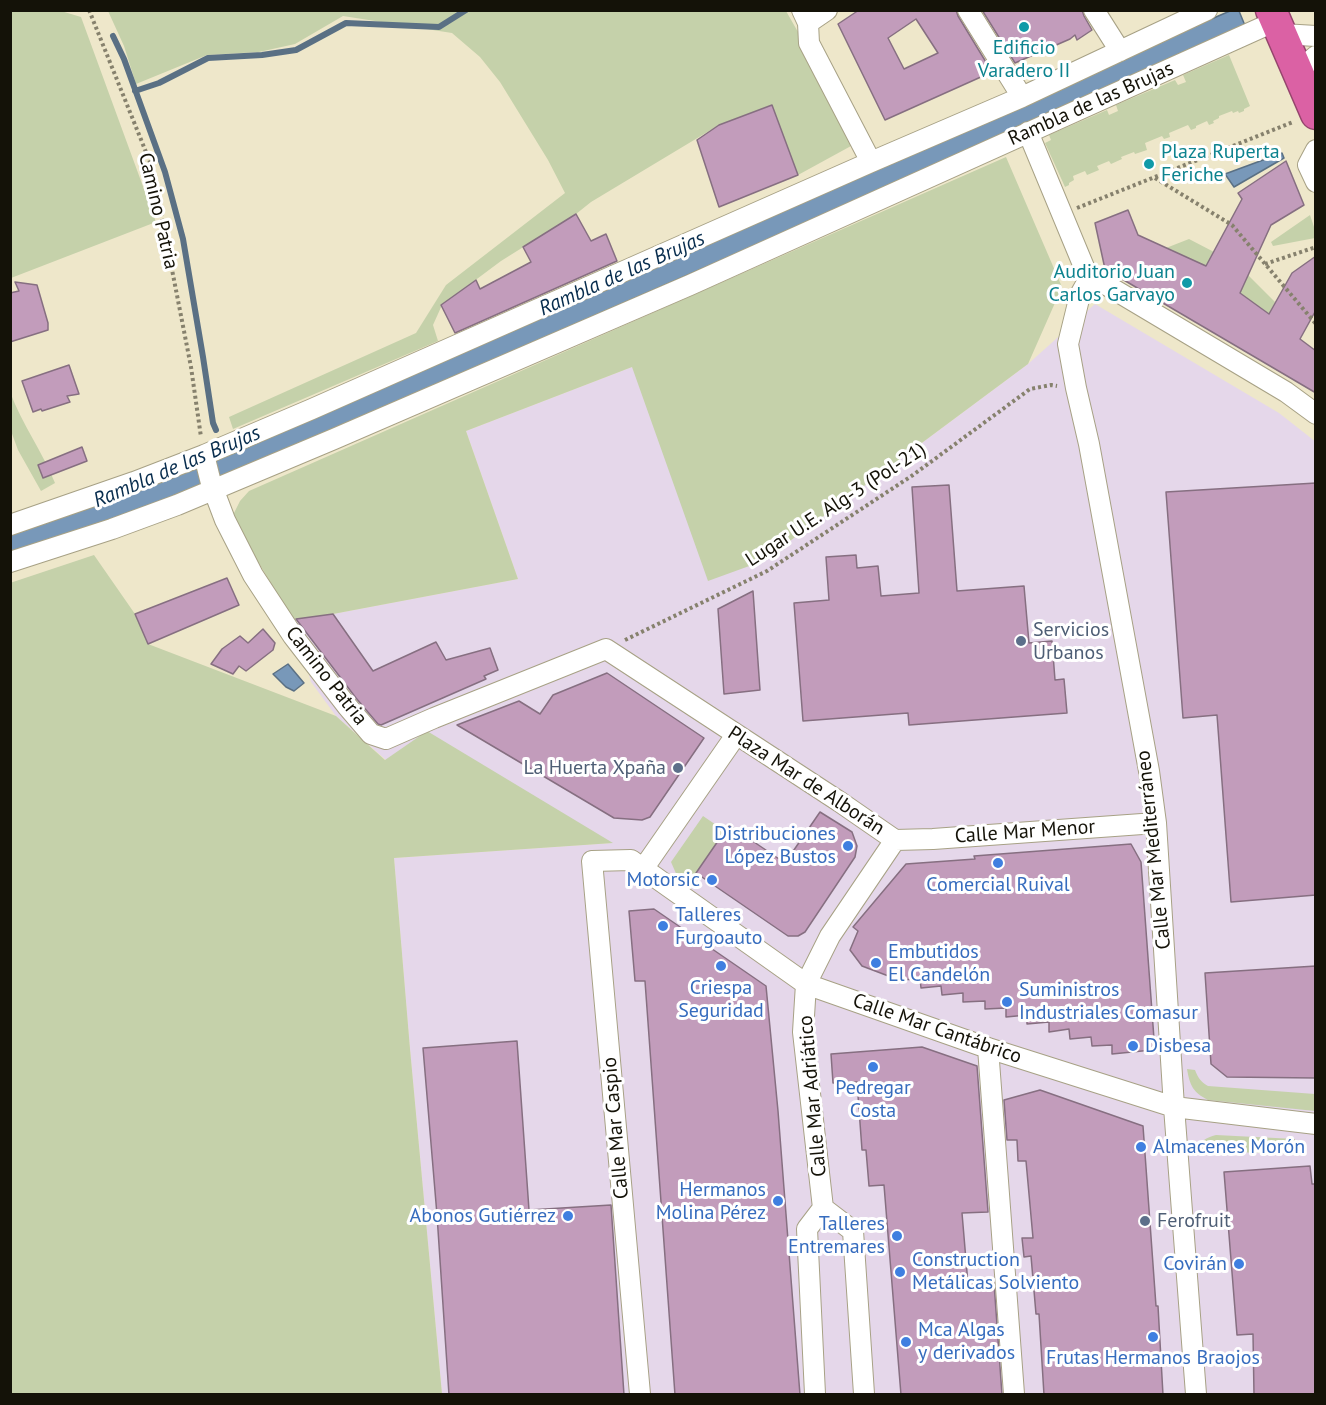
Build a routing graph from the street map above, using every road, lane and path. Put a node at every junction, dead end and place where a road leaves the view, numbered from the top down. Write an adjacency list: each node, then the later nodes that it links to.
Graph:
1 (89, 10): 26 (path, Camino Patria)
2 (827, 10): 6 (street)
3 (968, 10): 11 (street)
4 (1094, 10): 9 (street)
5 (1196, 13): 9 (street, Rambla de las Brujas)
6 (805, 17): 14 (street)
7 (1276, 22): 8 (street); 10 (highway); 12 (street, Rambla de las Brujas)
8 (1316, 36)
9 (1120, 51): 11 (street, Rambla de las Brujas)
10 (1307, 89): 15 (path)
11 (1022, 97): 14 (street, Rambla de las Brujas)
12 (1028, 132): 17 (street); 27 (street, Rambla de las Brujas)
13 (1316, 150): 16 (street)
14 (871, 162): 26 (street, Rambla de las Brujas)
15 (1154, 177): 17 (path); 19 (path)
16 (1316, 182)
17 (1061, 214): 20 (street)
18 (1316, 247): 19 (path)
19 (1265, 264): 22 (path)
20 (1089, 279): 24 (street, Calle Mar Mediterráneo); 25 (street)
21 (1316, 312): 22 (path)
22 (1308, 316): 23 (path)
23 (1316, 324)
24 (1076, 388): 30 (path, Lugar U.E. Alg-3 (Pol-21)); 32 (street, Calle Mar Mediterráneo)
25 (1316, 414)
26 (204, 458): 27 (street); 28 (street, Rambla de las Brujas)
27 (212, 487): 29 (street, Rambla de las Brujas); 30 (street, Camino Patria)
28 (10, 525)
29 (10, 562)
30 (606, 649): 31 (street, Plaza Mar de Alborán)
31 (736, 735): 33 (street, Plaza Mar de Alborán); 35 (street)
32 (1156, 822): 33 (street, Calle Mar Menor); 38 (street, Calle Mar Mediterráneo)
33 (895, 840): 36 (street, Plaza Mar de Alborán)
34 (592, 861): 35 (street, Calle Mar Cantábrico); 41 (street, Calle Mar Caspio)
35 (643, 869): 36 (street, Calle Mar Cantábrico)
36 (806, 984): 37 (street, Calle Mar Cantábrico); 40 (street, Calle Mar Adriático)
37 (988, 1048): 38 (street, Calle Mar Cantábrico); 44 (street)
38 (1174, 1107): 39 (street, Calle Mar Cantábrico); 45 (street, Calle Mar Mediterráneo)
39 (1316, 1124)
40 (823, 1208): 42 (street); 43 (street)
41 (640, 1395)
42 (815, 1395)
43 (864, 1395)
44 (1014, 1395)
45 (1196, 1395)

